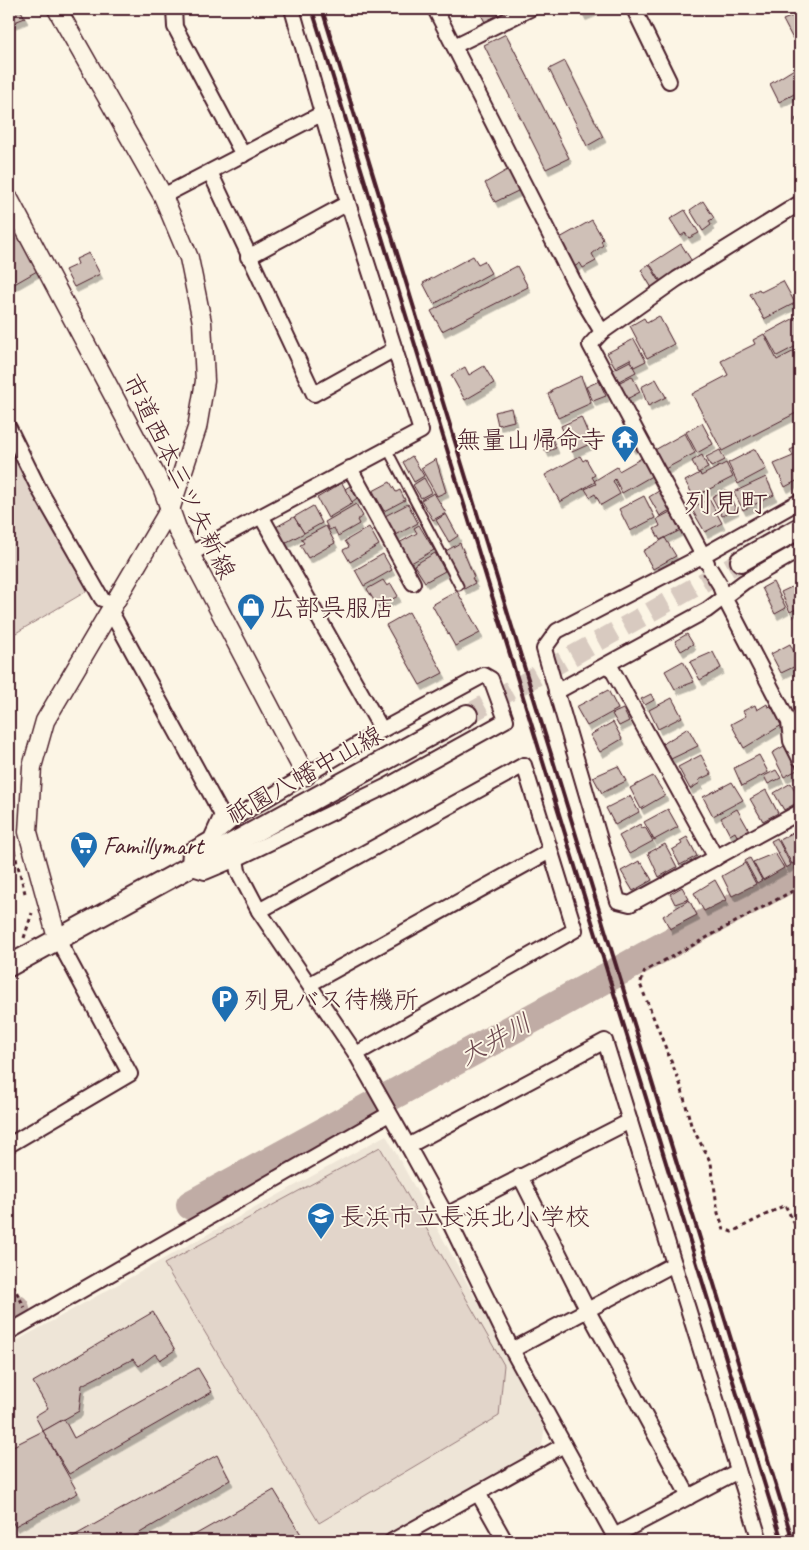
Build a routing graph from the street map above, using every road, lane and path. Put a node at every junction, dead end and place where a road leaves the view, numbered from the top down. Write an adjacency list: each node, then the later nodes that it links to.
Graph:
1 (57, 9): 13 (street)
2 (174, 9): 11 (street)
3 (292, 9): 10 (street)
4 (435, 9): 8 (street)
5 (530, 9): 7 (street)
6 (634, 9): 9 (street)
7 (505, 14): 8 (street)
8 (454, 46): 18 (street)
9 (669, 81)
10 (321, 114): 11 (street); 15 (street)
11 (243, 155): 12 (street)
12 (210, 172): 13 (street); 17 (street)
13 (163, 196): 24 (street)
14 (9, 198): 24 (street, 市道西本三ツ矢新線)
15 (348, 203): 17 (street); 19 (street)
16 (800, 203): 18 (street)
17 (248, 257): 19 (street)
18 (602, 332): 29 (street)
19 (396, 349): 21 (street)
20 (9, 428): 34 (street)
21 (387, 449): 22 (street); 32 (lane)
22 (350, 468): 25 (street); 31 (street)
23 (800, 501): 29 (street)
24 (171, 507): 28 (street, 市道西本三ツ矢新線); 34 (street)
25 (261, 516): 28 (street); 38 (street)
26 (800, 528): 30 (main road)
27 (800, 550): 33 (street)
28 (190, 554): 41 (street, 市道西本三ツ矢新線)
29 (704, 556): 33 (street, bridge); 36 (street)
30 (741, 561)
31 (413, 583)
32 (459, 586)
33 (722, 591): 35 (street); 39 (street)
34 (106, 606): 44 (street); 53 (street)
35 (608, 664): 36 (street); 46 (street)
36 (556, 692): 46 (street)
37 (467, 715): 48 (main road, 祇園八幡中山線)
38 (382, 730): 41 (street); 47 (street)
39 (794, 730): 40 (street)
40 (800, 759)
41 (306, 776): 44 (street)
42 (800, 812): 46 (street)
43 (9, 834): 50 (path)
44 (211, 839): 48 (street)
45 (550, 850): 52 (street); 56 (street); 57 (street)
46 (716, 858)
47 (236, 859): 48 (street); 52 (street)
48 (189, 867): 53 (main road, 祇園八幡中山線)
49 (800, 887): 64 (path)
50 (26, 896)
51 (29, 904): 54 (path)
52 (259, 911): 56 (street)
53 (57, 938): 55 (main road, 祇園八幡中山線); 60 (street)
54 (16, 943)
55 (9, 966)
56 (310, 984): 57 (street)
57 (356, 1054): 58 (street)
58 (388, 1111): 61 (street); 68 (street)
59 (630, 1122): 61 (street); 62 (street); 65 (street)
60 (9, 1145)
61 (408, 1146): 63 (street)
62 (520, 1176): 63 (street); 67 (street)
63 (446, 1215): 70 (street)
64 (800, 1234)
65 (674, 1264): 67 (street); 72 (street)
66 (9, 1278): 68 (path)
67 (587, 1309): 70 (street); 74 (street)
68 (31, 1319): 69 (street)
69 (9, 1332)
70 (512, 1350): 71 (street)
71 (564, 1444): 73 (street); 75 (street)
72 (738, 1471): 74 (street); 78 (street)
73 (478, 1492): 76 (street); 77 (street)
74 (689, 1497): 75 (street)
75 (615, 1539)
76 (395, 1540)
77 (506, 1541)
78 (760, 1541)

